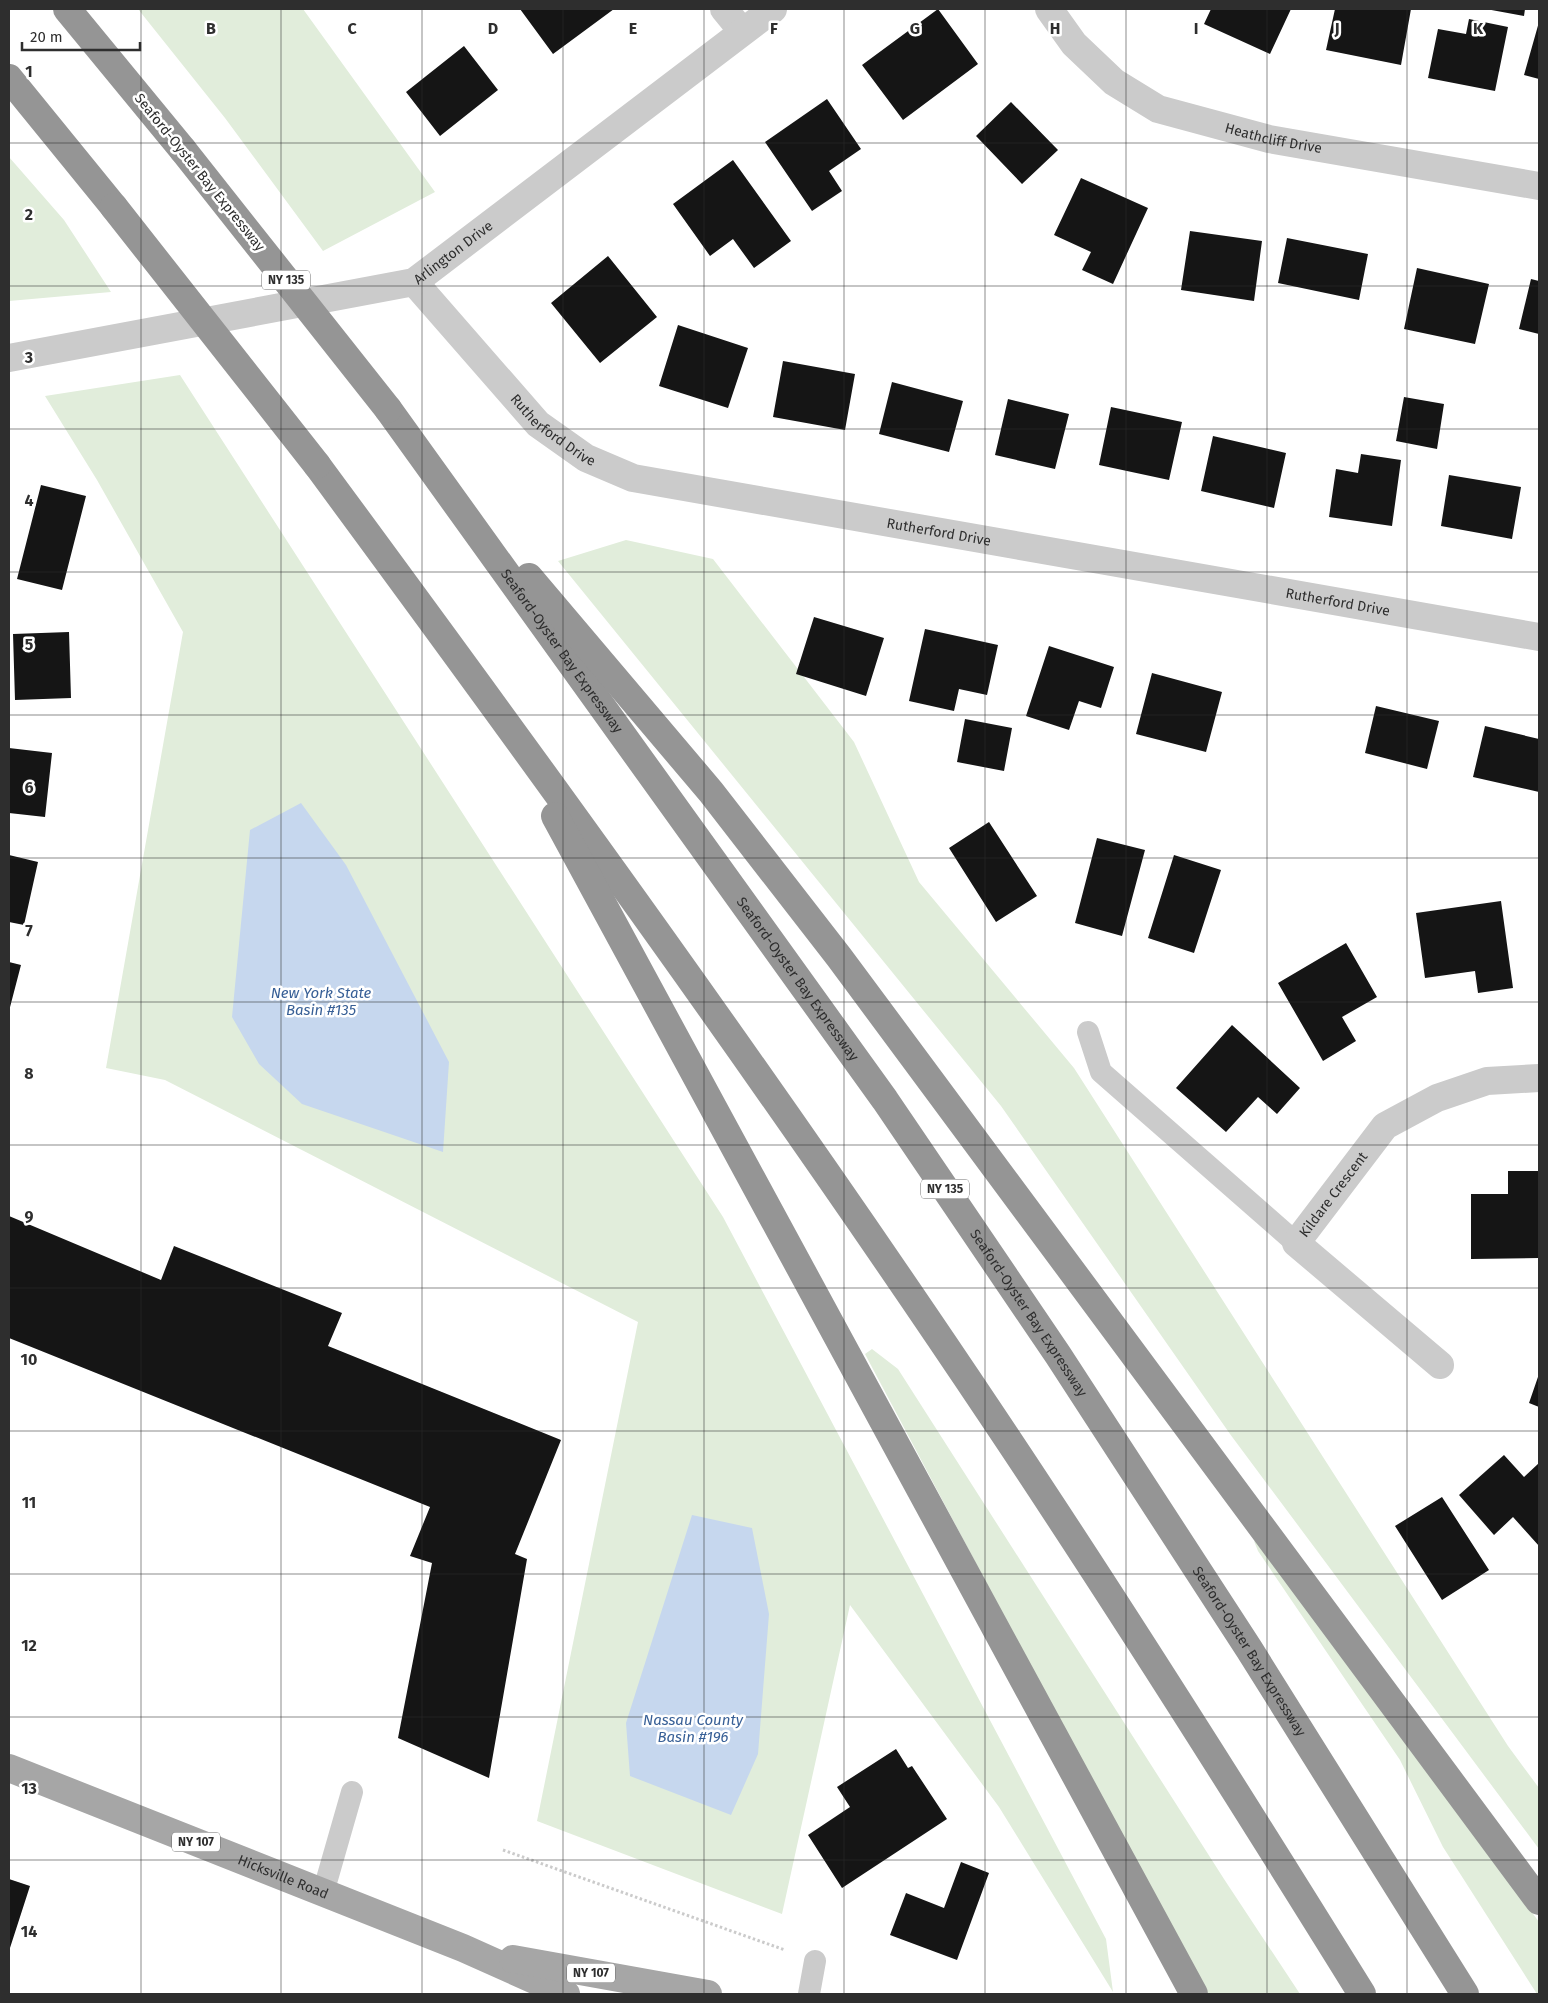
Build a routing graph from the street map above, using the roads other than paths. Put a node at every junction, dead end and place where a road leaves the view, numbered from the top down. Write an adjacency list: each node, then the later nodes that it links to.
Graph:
1 (67, 9): 10 (highway, Seaford-Oyster Bay Expressway / NY 135, bridge)
2 (724, 9): 5 (street)
3 (773, 9): 5 (street, Arlington Drive)
4 (1049, 9): 7 (street, Heathcliff Drive)
5 (742, 31): 8 (street, Arlington Drive)
6 (9, 78): 12 (highway, bridge)
7 (1539, 186)
8 (414, 282): 9 (street, Arlington Drive); 11 (street, Rutherford Drive)
9 (9, 358)
10 (388, 410): 20 (highway); 28 (highway, Seaford-Oyster Bay Expressway / NY 135)
11 (1539, 637)
12 (499, 712): 26 (highway); 27 (highway)
13 (1088, 1032): 15 (lane)
14 (1539, 1078): 15 (street, Kildare Crescent)
15 (1296, 1243): 16 (street, Kildare Crescent)
16 (1440, 1364)
17 (9, 1768): 19 (main road, Hicksville Road / NY 107)
18 (352, 1792): 19 (lane)
19 (323, 1893): 21 (main road, Hicksville Road / NY 107)
20 (1539, 1901)
21 (474, 1952): 23 (main road, Hicksville Road / NY 107); 24 (main road, Hicksville Road / NY 107)
22 (815, 1961): 25 (lane)
23 (566, 1994)
24 (708, 1994)
25 (809, 1994)
26 (1194, 1994)
27 (1362, 1994)
28 (1465, 1994)

